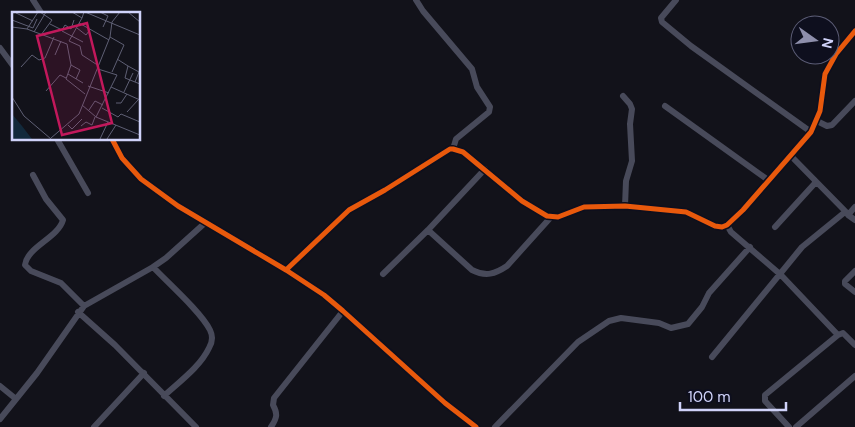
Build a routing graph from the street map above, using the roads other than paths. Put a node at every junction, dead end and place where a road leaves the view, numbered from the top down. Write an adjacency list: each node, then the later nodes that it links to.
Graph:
1 (34, 0): 4 (street)
2 (416, 0): 15 (street)
3 (676, 0): 12 (street)
4 (41, 12)
5 (854, 36): 11 (street)
6 (0, 48): 7 (street)
7 (12, 64)
8 (623, 96): 22 (street)
9 (855, 102): 11 (street)
10 (665, 106): 19 (street)
11 (817, 122): 12 (street)
12 (811, 132): 16 (street)
13 (58, 140): 21 (street)
14 (113, 140): 27 (street)
15 (454, 148): 17 (street); 33 (street)
16 (791, 156): 19 (street); 20 (street)
17 (485, 169): 25 (street); 30 (street)
18 (33, 175): 38 (street)
19 (768, 180): 28 (street)
20 (816, 182): 24 (street); 29 (street)
21 (88, 193)
22 (624, 206): 25 (street); 28 (street)
23 (855, 207): 24 (street)
24 (847, 213): 26 (street); 36 (street)
25 (551, 217): 30 (street)
26 (855, 220)
27 (206, 222): 32 (street); 33 (street)
28 (727, 225): 31 (street)
29 (775, 227)
30 (428, 230): 35 (street)
31 (750, 247): 36 (street); 56 (street)
32 (153, 267): 38 (street); 47 (street)
33 (286, 270): 39 (street)
34 (855, 271): 37 (street)
35 (383, 274)
36 (781, 275): 41 (street); 43 (street)
37 (855, 292)
38 (84, 306): 40 (street)
39 (343, 311): 50 (street); 53 (street)
40 (78, 312): 44 (street); 48 (street)
41 (838, 335): 42 (street); 57 (street)
42 (855, 345)
43 (712, 357)
44 (144, 373): 47 (street); 51 (street)
45 (855, 376): 58 (street)
46 (0, 386): 48 (street)
47 (164, 396): 52 (street)
48 (16, 399): 49 (street)
49 (0, 419)
50 (467, 420): 54 (street); 55 (street)
51 (94, 427)
52 (196, 427)
53 (271, 427)
54 (464, 427)
55 (476, 427)
56 (495, 427)
57 (788, 427)
58 (796, 427)

